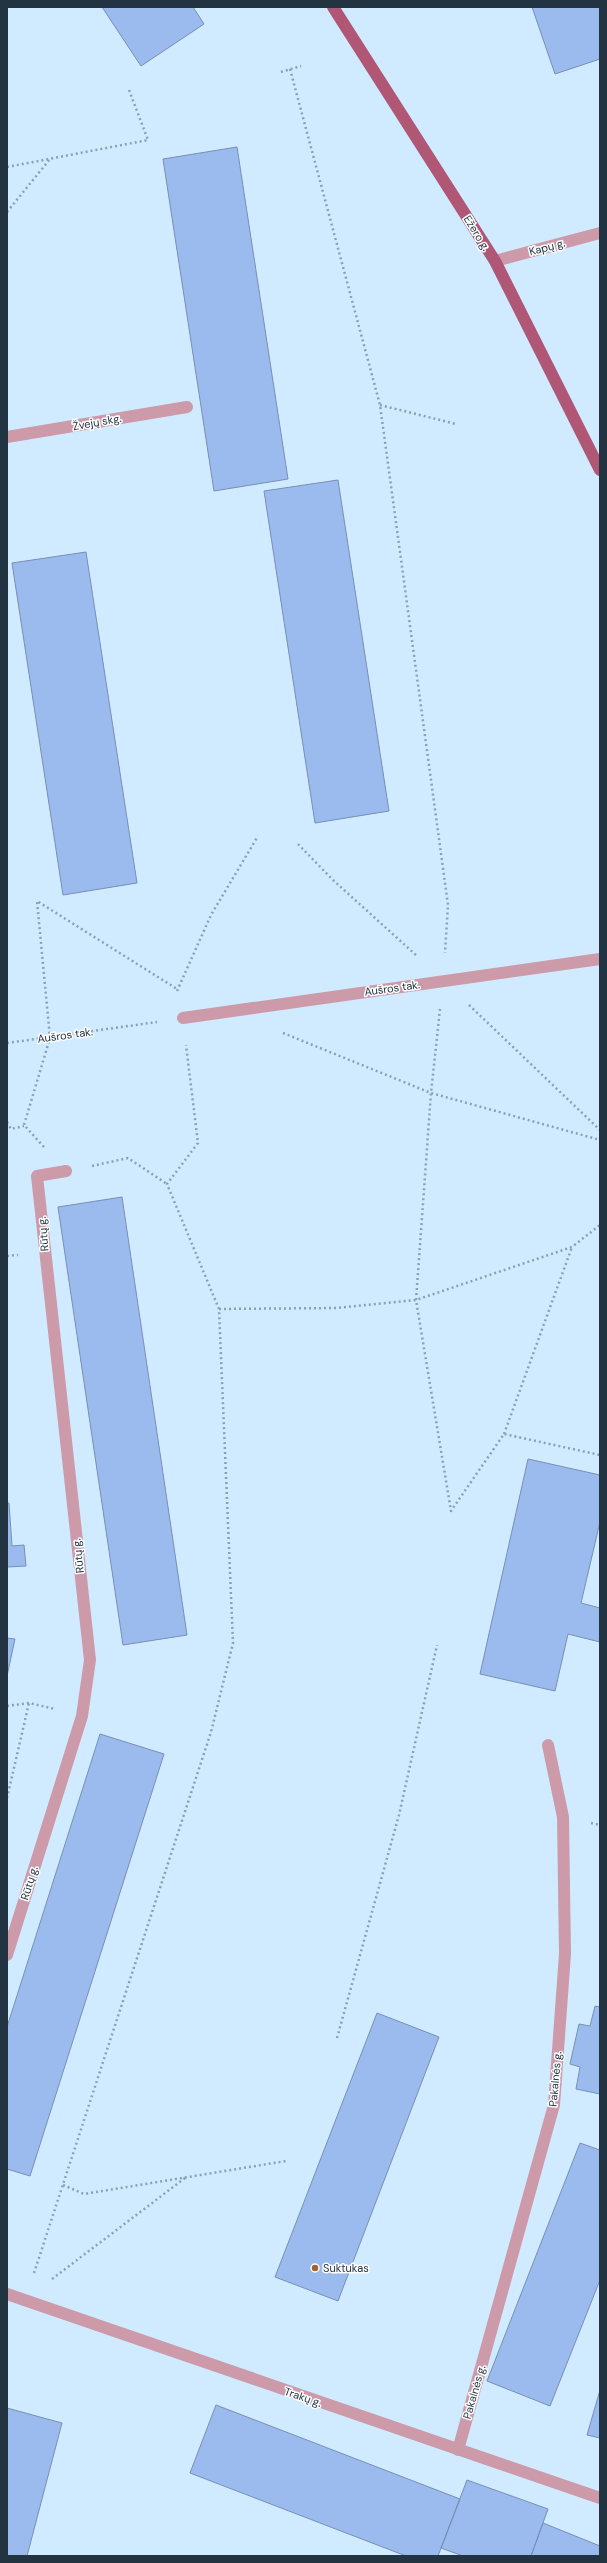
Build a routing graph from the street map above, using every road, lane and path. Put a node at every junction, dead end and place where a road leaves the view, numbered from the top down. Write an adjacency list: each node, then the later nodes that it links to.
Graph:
1 (333, 7): 10 (main road, Ežero g.)
2 (301, 66): 3 (path)
3 (290, 68): 4 (path); 11 (path)
4 (281, 72)
5 (129, 90): 6 (path)
6 (50, 159): 7 (path); 8 (path)
7 (7, 167)
8 (7, 212)
9 (600, 233): 10 (street, Kapų g.)
10 (495, 261): 15 (main road, Ežero g.)
11 (380, 405): 13 (path); 19 (path)
12 (187, 407): 14 (street, Žvejų skg.)
13 (456, 424)
14 (7, 437)
15 (600, 470)
16 (258, 836): 20 (path)
17 (298, 844): 19 (path)
18 (600, 958): 19 (street, Aušros tak.)
19 (443, 981): 21 (street, Aušros tak.); 26 (path); 29 (path)
20 (177, 989): 21 (path); 24 (path)
21 (183, 1018): 32 (path)
22 (148, 1023): 24 (path, Aušros tak.)
23 (281, 1032): 26 (path)
24 (50, 1038): 25 (path, Aušros tak.); 28 (path)
25 (7, 1043)
26 (431, 1093): 30 (path); 35 (path)
27 (7, 1122): 28 (path)
28 (24, 1126): 31 (path)
29 (600, 1130)
30 (600, 1140)
31 (66, 1171): 32 (path); 43 (street, Rūtų g.)
32 (167, 1184): 36 (path)
33 (600, 1225): 34 (path)
34 (572, 1247): 35 (path); 37 (path)
35 (416, 1300): 36 (path); 37 (path)
36 (219, 1309): 47 (path)
37 (504, 1434): 38 (path)
38 (600, 1455)
39 (437, 1645): 44 (path)
40 (7, 1706): 42 (path)
41 (548, 1745): 50 (street, Pakalnės g.)
42 (7, 1798)
43 (7, 1955)
44 (337, 2038)
45 (286, 2161): 46 (path)
46 (185, 2177): 47 (path); 49 (path)
47 (63, 2185): 49 (path)
48 (7, 2294): 49 (street, Trakų g.)
49 (25, 2300): 50 (street, Trakų g.)
50 (458, 2450): 51 (street, Trakų g.)
51 (600, 2498)

